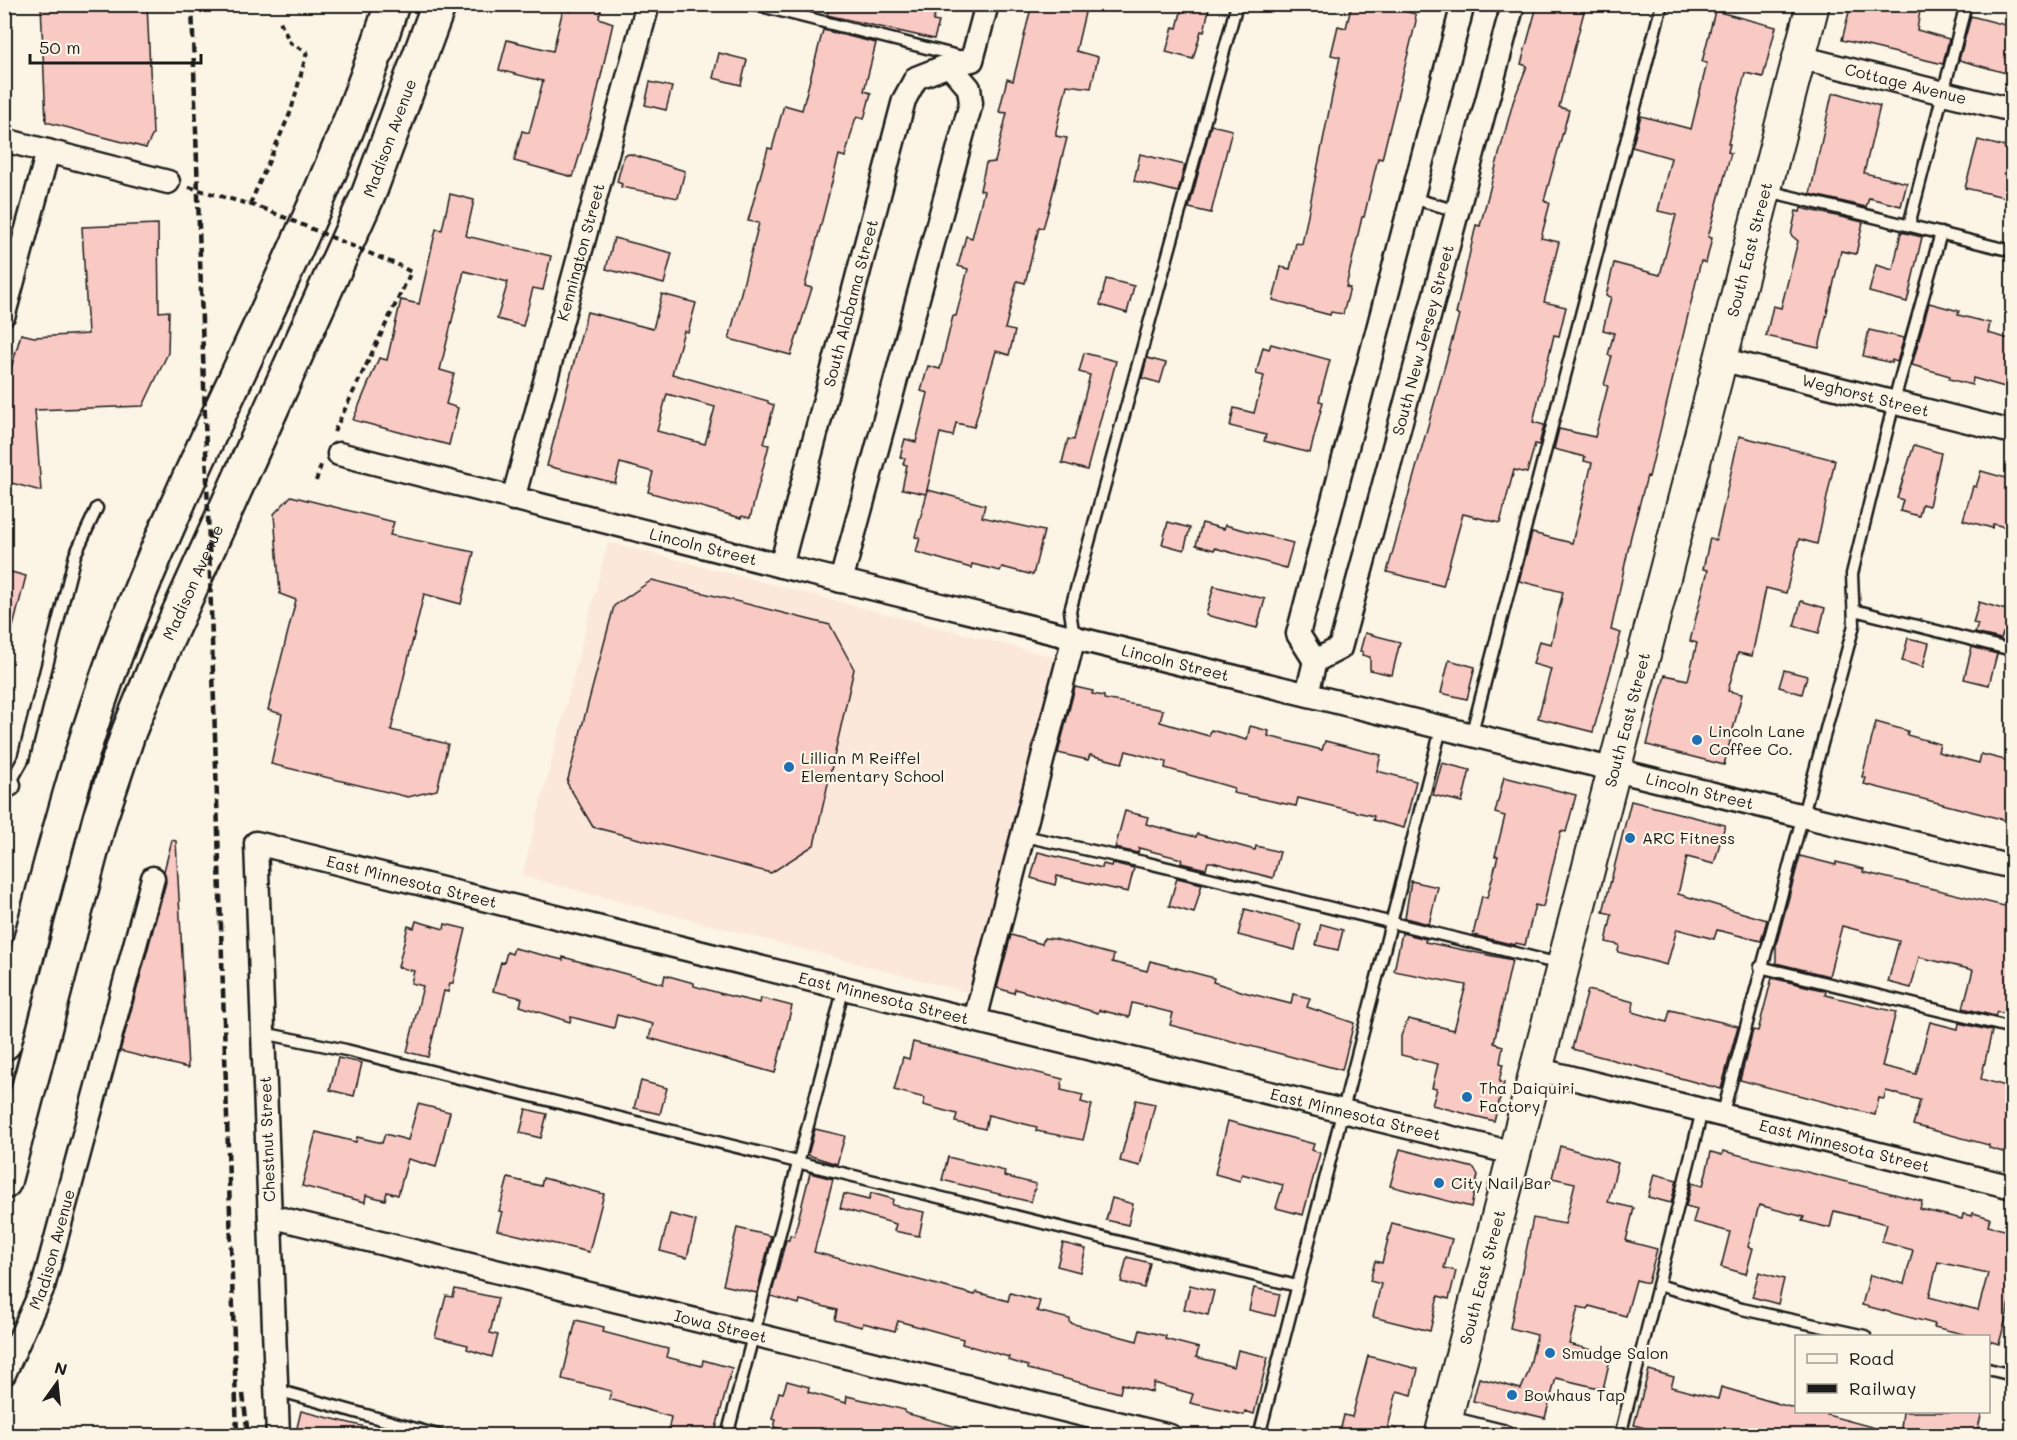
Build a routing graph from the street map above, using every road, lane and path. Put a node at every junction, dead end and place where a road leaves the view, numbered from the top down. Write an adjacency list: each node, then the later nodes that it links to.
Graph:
1 (392, 4): 59 (main road)
2 (439, 4): 65 (main road, Madison Avenue)
3 (648, 4): 34 (street, Kennington Street)
4 (753, 4): 14 (lane)
5 (987, 4): 14 (street)
6 (1237, 4): 39 (lane)
7 (1463, 4): 22 (street)
8 (1513, 4): 24 (street, South New Jersey Street)
9 (1662, 4): 44 (lane)
10 (1813, 4): 13 (main road, South East Street)
11 (1966, 4): 16 (lane)
12 (280, 21): 23 (path)
13 (1799, 57): 16 (street, Cottage Avenue); 21 (main road, South East Street)
14 (972, 60): 15 (street, South Alabama Street)
15 (949, 65): 36 (street, South Alabama Street); 37 (street)
16 (1942, 93): 17 (street, Cottage Avenue); 25 (lane)
17 (2013, 110)
18 (4, 140): 19 (street)
19 (48, 151): 20 (street); 28 (street)
20 (168, 182): 23 (path)
21 (1764, 190): 25 (lane); 29 (main road, South East Street)
22 (1413, 198): 24 (lane); 41 (street)
23 (250, 204): 32 (path, bridge)
24 (1457, 211): 41 (street, South New Jersey Street)
25 (1909, 225): 26 (lane)
26 (1941, 233): 27 (lane); 30 (lane)
27 (2013, 251)
28 (5, 311)
29 (1720, 359): 30 (street, Weghorst Street); 45 (main road, South East Street)
30 (1894, 403): 31 (street, Weghorst Street); 38 (lane)
31 (2013, 432)
32 (331, 452): 33 (path); 34 (street, Lincoln Street)
33 (316, 481)
34 (513, 498): 36 (street, Lincoln Street)
35 (97, 508): 46 (lane)
36 (781, 566): 37 (street, Lincoln Street)
37 (842, 581): 39 (street, Lincoln Street)
38 (1854, 610): 40 (lane); 47 (lane)
39 (1074, 637): 42 (street, Lincoln Street); 48 (street)
40 (2013, 650)
41 (1315, 661): 42 (street)
42 (1307, 694): 43 (street, Lincoln Street)
43 (1441, 729): 44 (street, Lincoln Street); 52 (lane)
44 (1471, 736): 45 (street, Lincoln Street)
45 (1614, 771): 47 (street, Lincoln Street); 53 (main road, South East Street)
46 (6, 790)
47 (1802, 816): 50 (street, Lincoln Street); 54 (lane)
48 (1024, 836): 52 (lane); 56 (street)
49 (256, 843): 55 (street, East Minnesota Street); 58 (street, Chestnut Street)
50 (2013, 867)
51 (153, 878): 73 (street, Madison Avenue)
52 (1390, 924): 53 (lane); 61 (lane)
53 (1563, 965): 60 (main road, South East Street)
54 (1760, 968): 57 (lane); 62 (lane)
55 (844, 987): 56 (street, East Minnesota Street); 64 (lane)
56 (975, 1020): 61 (street, East Minnesota Street)
57 (2013, 1028)
58 (263, 1033): 64 (lane); 67 (street, Chestnut Street)
59 (4, 1043)
60 (1536, 1069): 62 (street, East Minnesota Street); 63 (main road, South East Street)
61 (1342, 1111): 63 (street, East Minnesota Street); 69 (lane)
62 (1712, 1113): 66 (street, East Minnesota Street); 68 (lane)
63 (1513, 1153): 76 (main road, South East Street)
64 (798, 1162): 69 (lane); 70 (lane)
65 (4, 1182)
66 (2013, 1187)
67 (270, 1215): 70 (street, Iowa Street); 75 (street, Chestnut Street)
68 (1658, 1285): 71 (lane); 83 (lane)
69 (1297, 1286): 81 (lane)
70 (754, 1334): 79 (lane); 80 (street, Iowa Street)
71 (1860, 1335)
72 (1990, 1369): 74 (lane)
73 (4, 1374)
74 (2013, 1375)
75 (277, 1390): 77 (street, Chestnut Street); 78 (lane)
76 (1443, 1429): 82 (street)
77 (278, 1436)
78 (441, 1436)
79 (727, 1436)
80 (1170, 1436)
81 (1259, 1436)
82 (1502, 1436)
83 (1620, 1436)

